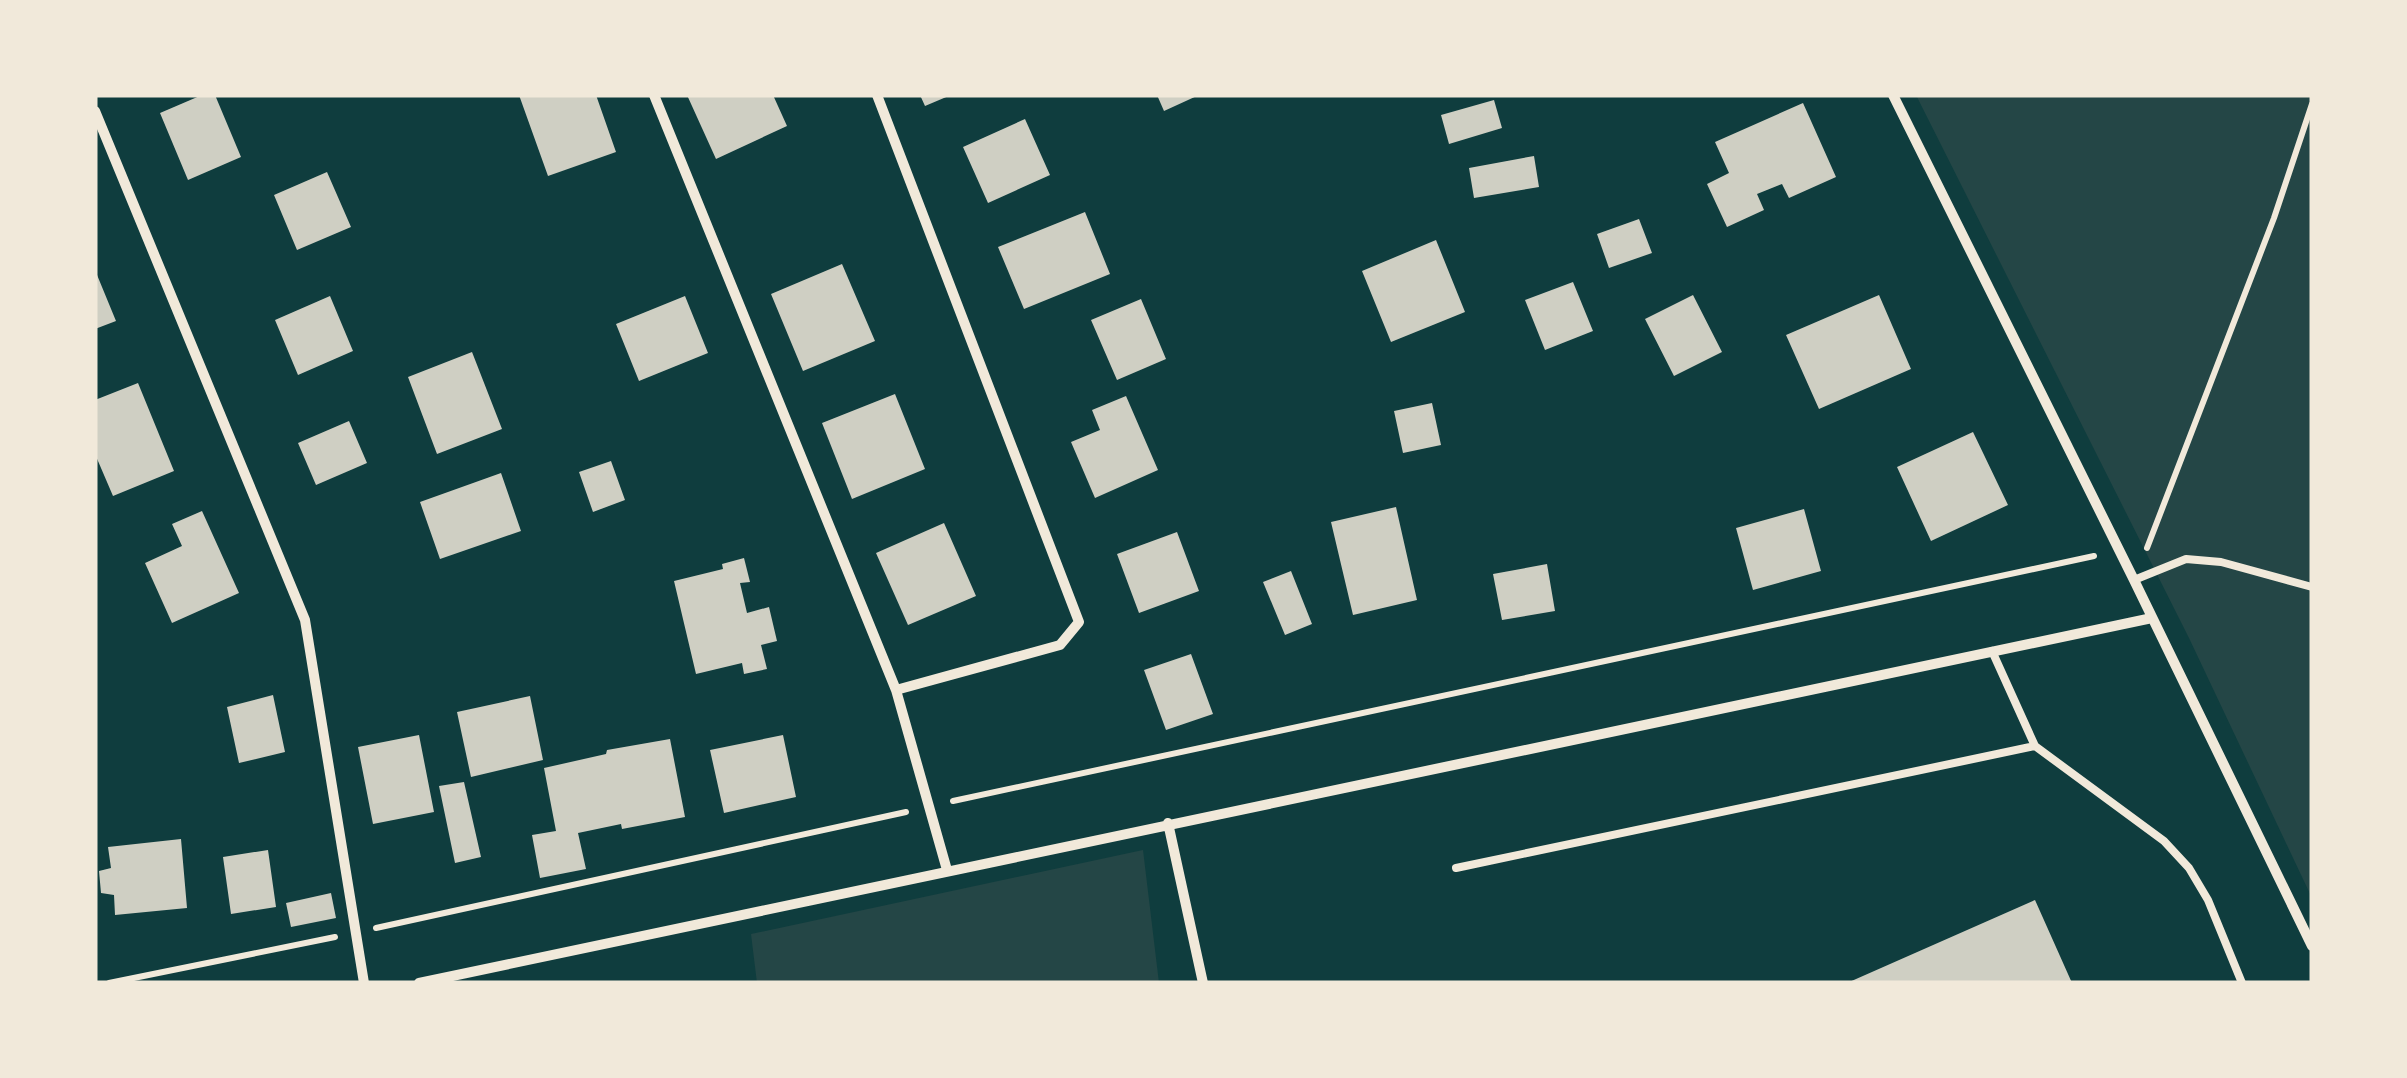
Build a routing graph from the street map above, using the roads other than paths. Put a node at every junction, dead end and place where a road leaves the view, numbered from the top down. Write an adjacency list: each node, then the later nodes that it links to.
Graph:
1 (654, 95): 9 (street)
2 (878, 95): 9 (street)
3 (1892, 95): 5 (street)
4 (95, 112): 15 (street)
5 (2134, 580): 6 (lane); 7 (street)
6 (2312, 588)
7 (2152, 618): 8 (street); 14 (street)
8 (1992, 651): 10 (lane); 11 (street)
9 (896, 690): 13 (street)
10 (2034, 746): 12 (lane); 18 (lane)
11 (1168, 823): 13 (street); 17 (street)
12 (1456, 868)
13 (947, 870): 16 (street)
14 (2312, 946)
15 (364, 983)
16 (418, 983)
17 (1202, 983)
18 (2242, 983)

